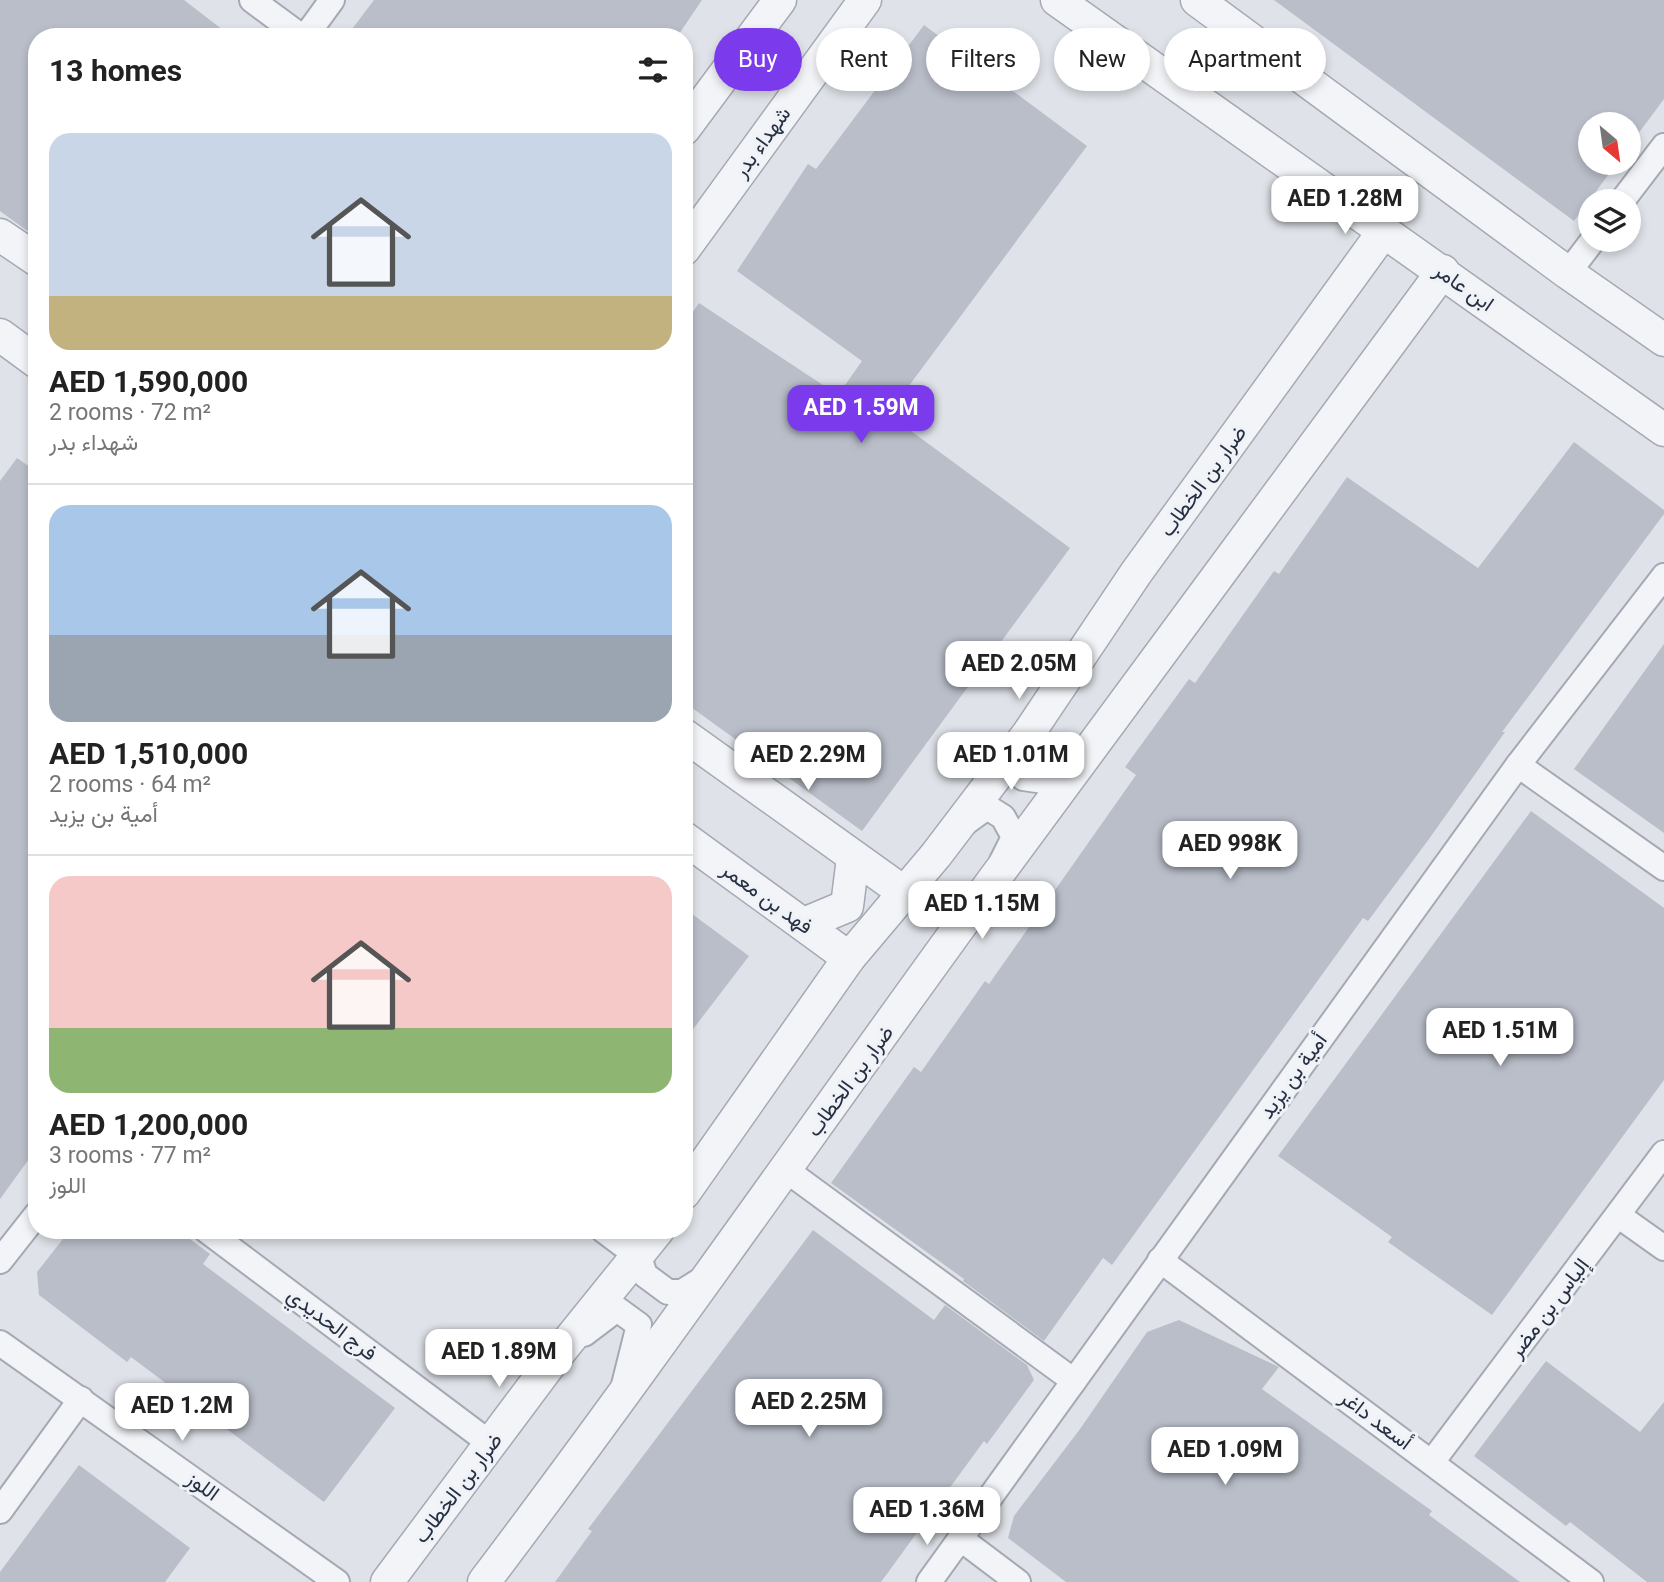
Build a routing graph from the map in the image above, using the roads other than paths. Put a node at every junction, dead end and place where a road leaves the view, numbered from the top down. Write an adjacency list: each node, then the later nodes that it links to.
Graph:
1 (251, 0): 7 (street)
2 (332, 0): 8 (street)
3 (780, 0): 9 (street)
4 (864, 0): 14 (street, شهداء بدر)
5 (1057, 0): 12 (street, ابن عامر)
6 (1197, 0): 18 (street)
7 (291, 28)
8 (311, 28)
9 (693, 118)
10 (1664, 146): 11 (street)
11 (1631, 189)
12 (1384, 231): 17 (street, ابن عامر); 24 (street, ضرار بن الخطاب)
13 (0, 235): 16 (street)
14 (693, 237)
15 (1584, 252): 18 (street)
16 (28, 254)
17 (1443, 271): 22 (street, ابن عامر); 26 (street, ضرار بن الخطاب)
18 (1568, 273): 20 (street)
19 (0, 335): 21 (street)
20 (1664, 340)
21 (28, 355)
22 (1664, 430)
23 (1664, 576): 27 (street, أمية بن يزيد)
24 (1028, 734): 26 (street, ضرار بن الخطاب); 29 (street, ضرار بن الخطاب)
25 (693, 742): 30 (street)
26 (1090, 750): 32 (street, ضرار بن الخطاب)
27 (1518, 765): 31 (street); 46 (street, أمية بن يزيد)
28 (693, 844): 34 (street, فهد بن معمر)
29 (936, 855): 32 (street, ضرار بن الخطاب); 33 (street, ضرار بن الخطاب)
30 (853, 858): 33 (street); 34 (street)
31 (1664, 868)
32 (991, 884): 37 (street, ضرار بن الخطاب)
33 (902, 891): 35 (street, ضرار بن الخطاب)
34 (804, 924): 35 (street, فهد بن معمر)
35 (849, 958): 38 (street, ضرار بن الخطاب)
36 (1664, 1153): 39 (street, إلياس بن مضر)
37 (786, 1170): 48 (street, ضرار بن الخطاب); 51 (street)
38 (693, 1180)
39 (1619, 1216): 44 (street); 55 (street, إلياس بن مضر)
40 (28, 1225): 47 (street)
41 (218, 1239): 54 (street, فرج الحديدي)
42 (615, 1239): 45 (street)
43 (652, 1239): 45 (street, ضرار بن الخطاب)
44 (1664, 1248)
45 (639, 1257): 48 (street, ضرار بن الخطاب); 50 (street, ضرار بن الخطاب)
46 (1160, 1260): 51 (street, أمية بن يزيد); 55 (street, أسعد داغر)
47 (0, 1261)
48 (707, 1277): 53 (street, ضرار بن الخطاب)
49 (0, 1343): 52 (street, اللوز)
50 (553, 1360): 53 (street, ضرار بن الخطاب); 54 (street, ضرار بن الخطاب)
51 (1074, 1381): 57 (street, أمية بن يزيد)
52 (81, 1399): 56 (street); 58 (street, اللوز)
53 (621, 1401): 60 (street, ضرار بن الخطاب)
54 (491, 1444): 59 (street, ضرار بن الخطاب)
55 (1432, 1462): 63 (street, أسعد داغر)
56 (0, 1511)
57 (961, 1539): 61 (street, أمية بن يزيد); 62 (street)
58 (337, 1582)
59 (387, 1582)
60 (484, 1582)
61 (929, 1582)
62 (1018, 1582)
63 (1591, 1582)

